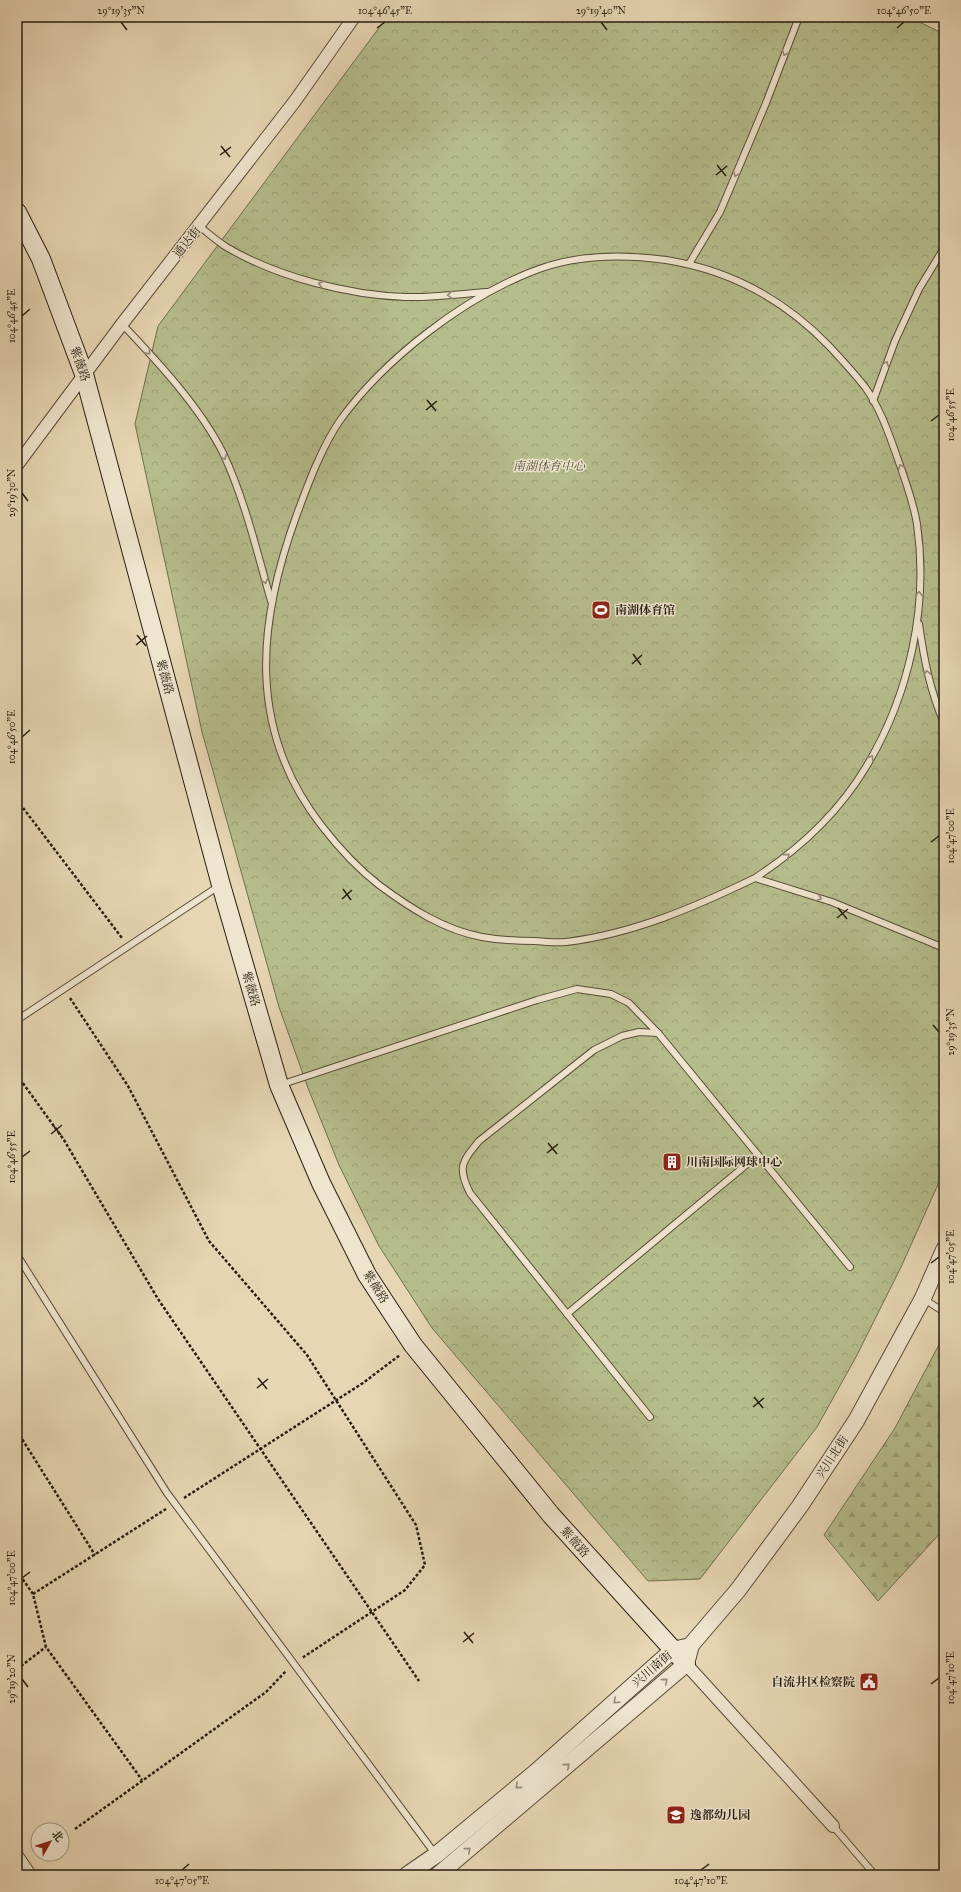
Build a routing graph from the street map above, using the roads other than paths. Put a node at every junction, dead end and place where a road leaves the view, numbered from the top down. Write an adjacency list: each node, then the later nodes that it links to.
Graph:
1 (354, 17): 6 (street, 通达街)
2 (799, 17): 8 (lane, one-way to 8)
3 (936, 17): 4 (lane)
4 (944, 20)
5 (17, 212): 11 (main road, 紫薇路)
6 (199, 226): 9 (lane, one-way to 6); 10 (street, 通达街)
7 (944, 248): 12 (lane, one-way to 7)
8 (690, 264): 9 (lane); 12 (lane)
9 (489, 292): 14 (lane)
10 (122, 324): 11 (street, 通达街); 14 (lane, one-way to 14)
11 (84, 374): 13 (street, 通达街); 18 (main road, 紫薇路)
12 (873, 401): 15 (lane, one-way to 12)
13 (17, 465)
14 (272, 603): 17 (lane)
15 (918, 620): 16 (lane, one-way to 15); 17 (lane, one-way to 15)
16 (944, 723)
17 (755, 878): 19 (lane, one-way to 19)
18 (221, 885): 20 (lane); 22 (main road, 紫薇路)
19 (944, 948)
20 (17, 1020)
21 (658, 1033): 22 (lane); 23 (lane); 29 (lane)
22 (279, 1085): 32 (main road, 紫薇路)
23 (758, 1155): 26 (lane); 29 (lane)
24 (944, 1250): 27 (street, 兴川北街)
25 (17, 1255): 35 (lane)
26 (850, 1267)
27 (923, 1298): 28 (lane); 31 (street, 兴川北街)
28 (944, 1312)
29 (568, 1314): 30 (lane)
30 (650, 1417)
31 (691, 1645): 32 (street, 兴川南街); 33 (street, 兴川南街)
32 (673, 1650): 33 (main road, 紫薇路); 35 (street, 兴川南街, one-way to 35)
33 (686, 1664): 34 (street); 39 (street, 兴川南街, one-way to 33)
34 (833, 1826): 40 (lane)
35 (436, 1855): 38 (street, 兴川南街)
36 (17, 1856): 37 (street)
37 (30, 1875)
38 (407, 1875)
39 (438, 1875)
40 (875, 1875)

